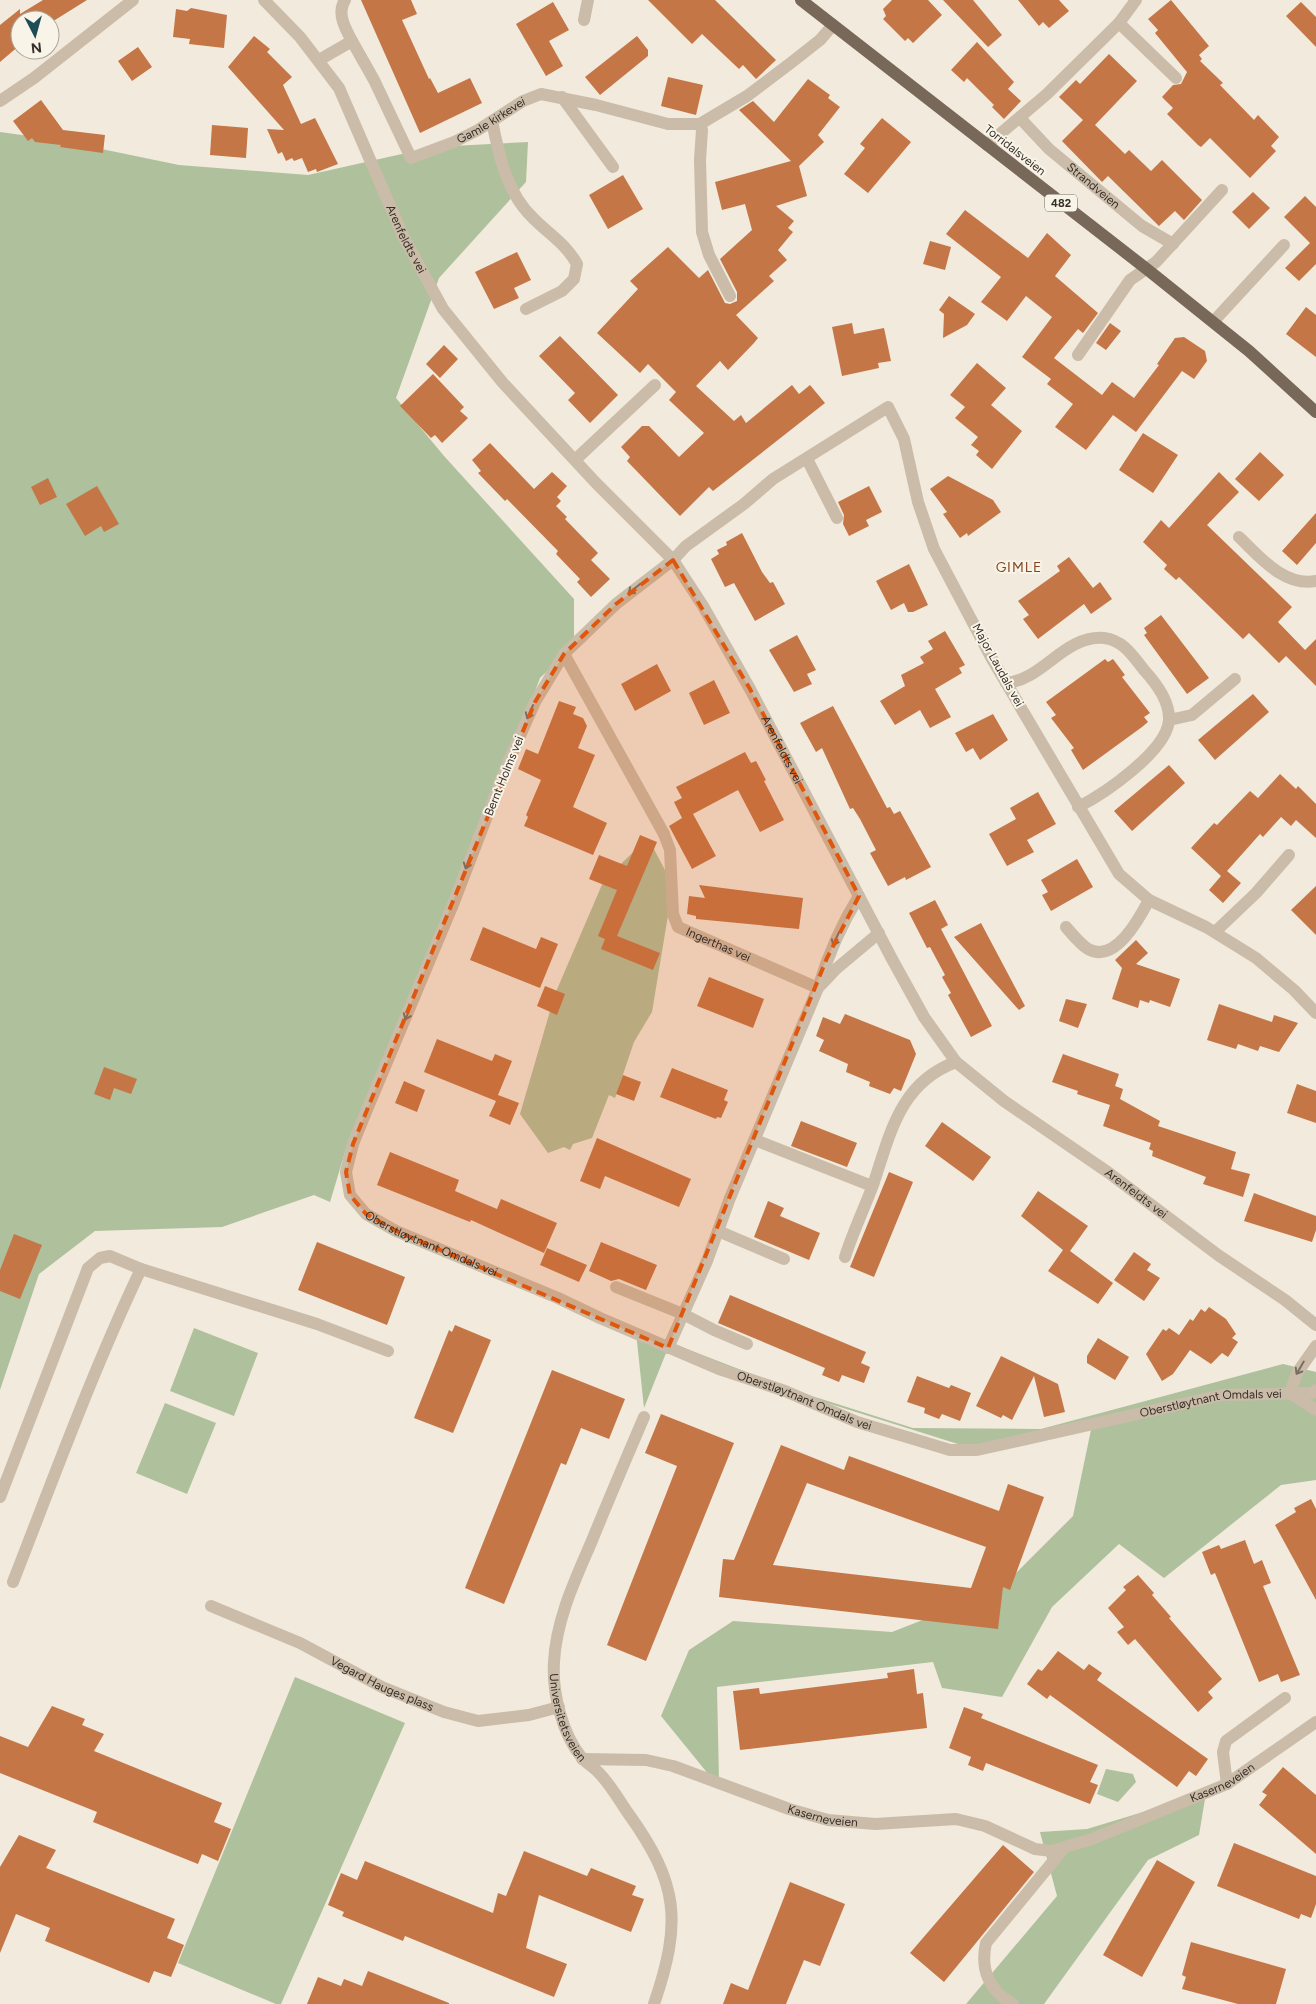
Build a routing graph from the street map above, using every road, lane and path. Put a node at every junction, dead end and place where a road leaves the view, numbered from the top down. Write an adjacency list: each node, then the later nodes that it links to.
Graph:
1 (133, 0): 14 (street)
2 (264, 0): 11 (street, Arenfeldts vei)
3 (345, 0): 10 (street, Gamle kirkevei)
4 (588, 0): 7 (street)
5 (801, 0): 9 (main road, Torridalsveien / 482)
6 (1136, 0): 8 (street)
7 (584, 20)
8 (1119, 23): 12 (street); 15 (street)
9 (833, 25): 17 (street); 18 (main road, Torridalsveien / 482)
10 (352, 41): 11 (street); 16 (street, Gamle kirkevei)
11 (319, 60): 32 (street, Arenfeldts vei)
12 (1176, 78)
13 (562, 97): 16 (street, Gamle kirkevei); 17 (street, Gamle kirkevei); 19 (street)
14 (0, 101)
15 (1020, 118): 18 (street); 21 (street, Strandveien)
16 (492, 121): 25 (street)
17 (700, 124): 24 (street)
18 (987, 145): 23 (main road, Torridalsveien / 482)
19 (613, 167)
20 (1222, 190): 21 (street)
21 (1173, 244): 23 (street)
22 (1284, 245): 26 (street)
23 (1148, 270): 26 (main road, Torridalsveien / 482); 27 (street)
24 (730, 296)
25 (526, 309)
26 (1213, 322): 30 (main road, Torridalsveien / 482)
27 (1078, 355)
28 (655, 385): 32 (street)
29 (888, 407): 31 (street, Bernt Holms vei); 39 (street, Major Laudals vei)
30 (1316, 412)
31 (808, 459): 33 (street); 35 (street, Bernt Holms vei)
32 (575, 460): 35 (street, Arenfeldts vei)
33 (837, 518)
34 (1239, 538): 36 (street)
35 (673, 560): 37 (street, Bernt Holms vei, one-way to 37); 43 (street, Arenfeldts vei)
36 (1316, 581)
37 (564, 654): 48 (street, Ingerthas vei); 53 (street, Bernt Holms vei, one-way to 53)
38 (1235, 679): 40 (street)
39 (1006, 683): 40 (street); 41 (street, Major Laudals vei)
40 (1169, 720): 41 (street)
41 (1078, 807): 44 (street, Major Laudals vei)
42 (1289, 855): 46 (street)
43 (860, 896): 47 (street, Arenfeldts vei); 48 (street, one-way to 48)
44 (1149, 900): 45 (street); 46 (street, Major Laudals vei)
45 (1066, 927)
46 (1215, 932): 49 (street, Major Laudals vei)
47 (879, 933): 48 (street); 50 (street, Arenfeldts vei)
48 (818, 988): 51 (street)
49 (1316, 1013)
50 (956, 1062): 52 (street); 60 (street, Arenfeldts vei)
51 (755, 1140): 52 (street); 54 (street)
52 (872, 1186): 55 (street)
53 (350, 1195): 63 (street, Oberstløytnant Omdals vei)
54 (718, 1231): 56 (street); 59 (street)
55 (845, 1257)
56 (784, 1259)
57 (141, 1268): 64 (street); 69 (street); 70 (street)
58 (616, 1287): 59 (street)
59 (683, 1314): 61 (street); 63 (street)
60 (1316, 1325)
61 (747, 1344)
62 (1316, 1346): 66 (street, Oberstløytnant Omdals vei, one-way to 66)
63 (668, 1348): 66 (street, Oberstløytnant Omdals vei)
64 (388, 1351)
65 (1316, 1390): 66 (street, Oberstløytnant Omdals vei)
66 (1290, 1393): 67 (street)
67 (1316, 1410)
68 (644, 1417): 73 (street, Universitetsveien)
69 (0, 1497)
70 (13, 1582)
71 (211, 1606): 73 (street, Vegard Hauges plass)
72 (1286, 1698): 76 (street)
73 (559, 1708): 75 (street, Universitetsveien)
74 (1316, 1722): 76 (street, Kaserneveien)
75 (582, 1759): 77 (street, Kaserneveien); 78 (street, Universitetsveien)
76 (1227, 1784): 77 (street, Kaserneveien)
77 (1064, 1848): 79 (street)
78 (654, 2004)
79 (1013, 2004)

